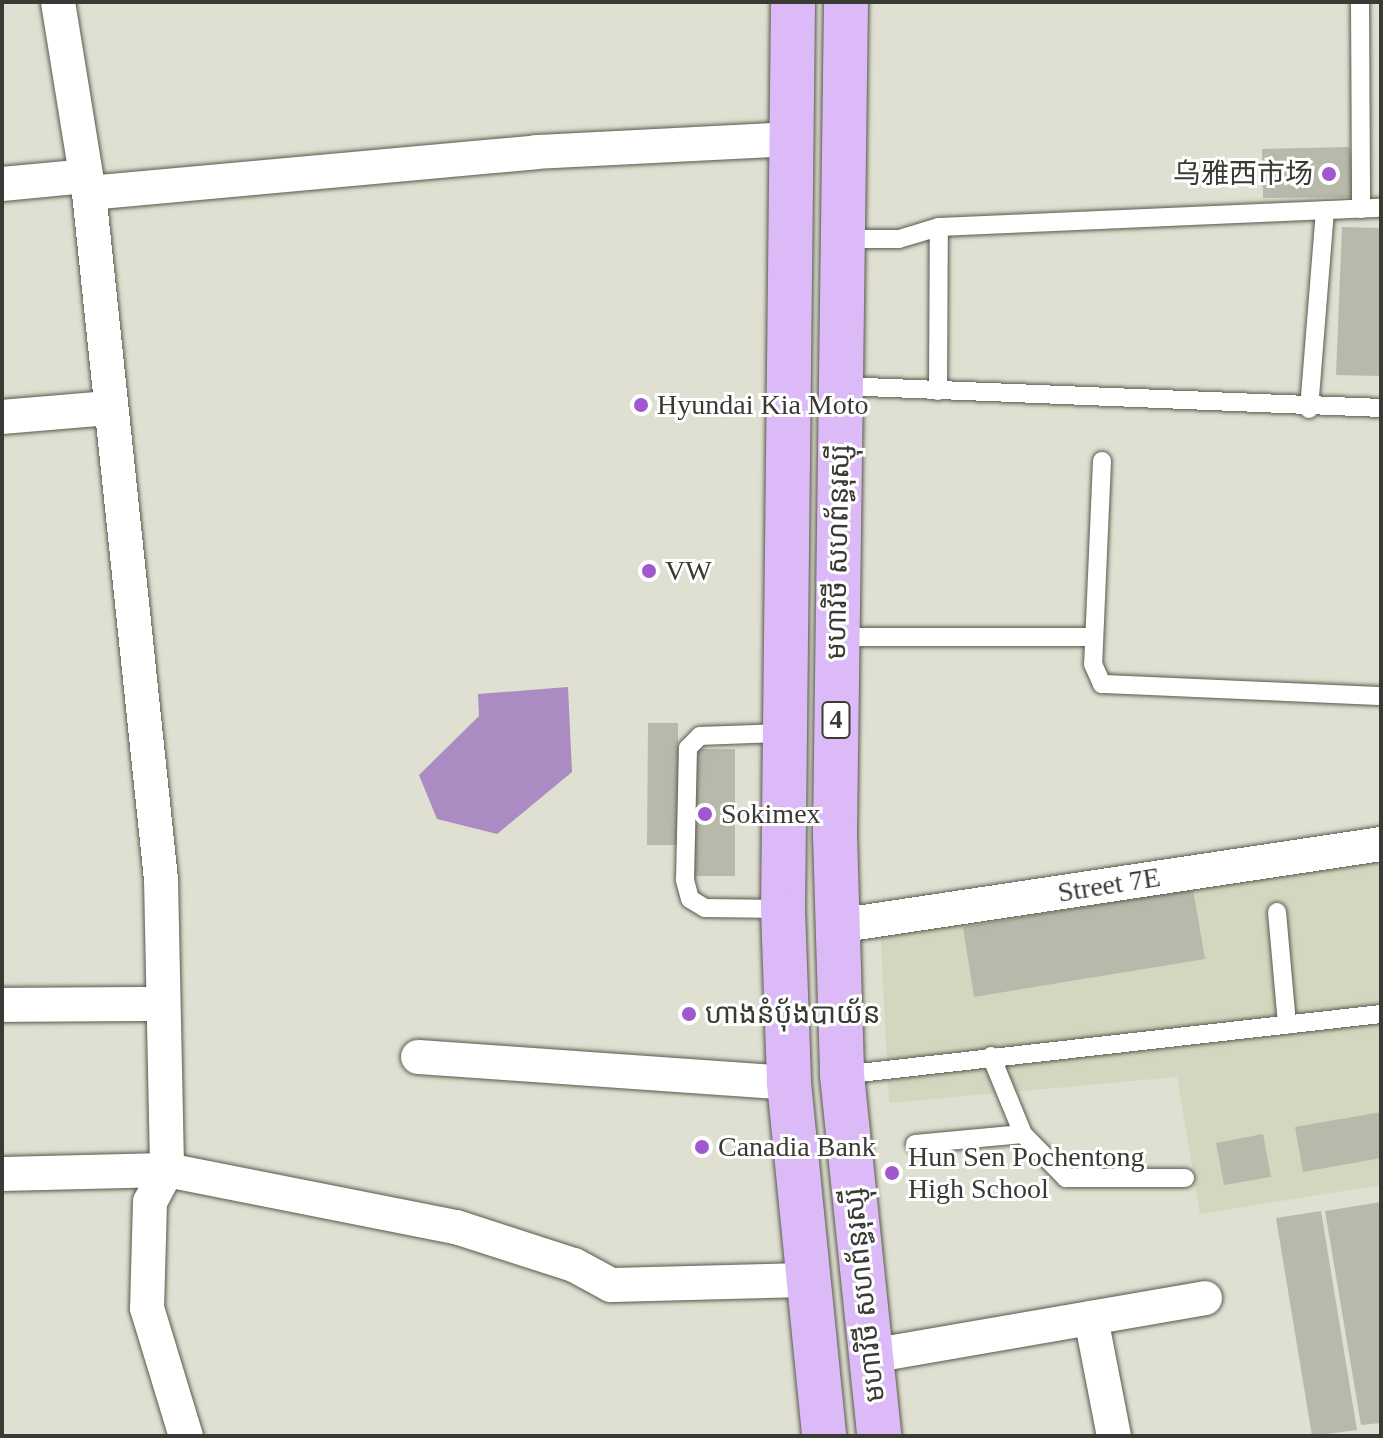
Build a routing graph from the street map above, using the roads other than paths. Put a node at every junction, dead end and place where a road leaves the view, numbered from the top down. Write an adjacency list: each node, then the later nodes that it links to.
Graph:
1 (58, 2): 7 (street)
2 (793, 2): 5 (highway, មហាវិថី សហព័ន្ធរុស្ស៊ី / 4)
3 (846, 2): 12 (highway, មហាវិថី សហព័ន្ធរុស្ស៊ី / 4)
4 (1360, 2): 9 (lane)
5 (791, 139): 7 (street); 13 (highway, មហាវិថី សហព័ន្ធរុស្ស៊ី / 4)
6 (2, 184): 7 (street)
7 (87, 185): 16 (street)
8 (1381, 208): 9 (lane)
9 (1361, 209): 10 (lane)
10 (1325, 211): 11 (lane); 18 (lane)
11 (939, 227): 12 (lane); 15 (lane)
12 (843, 239): 14 (highway, មហាវិថី សហព័ន្ធរុស្ស៊ី / 4)
13 (788, 383): 14 (highway); 24 (highway, មហាវិថី សហព័ន្ធរុស្ស៊ី / 4)
14 (841, 386): 15 (lane); 21 (highway, មហាវិថី សហព័ន្ធរុស្ស៊ី / 4)
15 (938, 391): 18 (lane)
16 (110, 408): 19 (street); 29 (street)
17 (1381, 408): 18 (lane)
18 (1309, 409)
19 (2, 417)
20 (1102, 461): 22 (lane)
21 (837, 637): 22 (lane); 28 (highway, មហាវិថី សហព័ន្ធរុស្ស៊ី / 4)
22 (1094, 637): 23 (lane)
23 (1381, 696)
24 (783, 733): 26 (highway, មហាវិថី សហព័ន្ធរុស្ស៊ី / 4); 26 (lane)
25 (1381, 844): 28 (street, Street 7E)
26 (783, 909): 36 (highway, មហាវិថី សហព័ន្ធរុស្ស៊ី / 4)
27 (1277, 912): 32 (lane)
28 (837, 926): 35 (highway, មហាវិថី សហព័ន្ធរុស្ស៊ី / 4)
29 (163, 1004): 30 (street); 40 (street)
30 (2, 1005)
31 (1381, 1014): 32 (lane)
32 (1287, 1025): 33 (lane)
33 (991, 1056): 35 (lane); 37 (lane)
34 (418, 1057): 36 (street)
35 (842, 1075): 39 (highway, មហាវិថី សហព័ន្ធរុស្ស៊ី / 4)
36 (789, 1083): 41 (highway, មហាវិថី សហព័ន្ធរុស្ស៊ី / 4)
37 (1023, 1134): 38 (lane); 43 (lane)
38 (915, 1144)
39 (850, 1167): 41 (highway); 47 (highway, មហាវិថី សហព័ន្ធរុស្ស៊ី / 4)
40 (167, 1170): 42 (street); 44 (street); 48 (street)
41 (797, 1172): 44 (highway, មហាវិថី សហព័ន្ធរុស្ស៊ី / 4)
42 (2, 1174)
43 (1185, 1178)
44 (807, 1280): 49 (highway, មហាវិថី សហព័ន្ធរុស្ស៊ី / 4)
45 (1205, 1298): 46 (street)
46 (1091, 1318): 47 (street); 51 (street)
47 (870, 1356): 50 (highway, មហាវិថី សហព័ន្ធរុស្ស៊ី / 4)
48 (186, 1436)
49 (824, 1436)
50 (879, 1436)
51 (1114, 1436)

